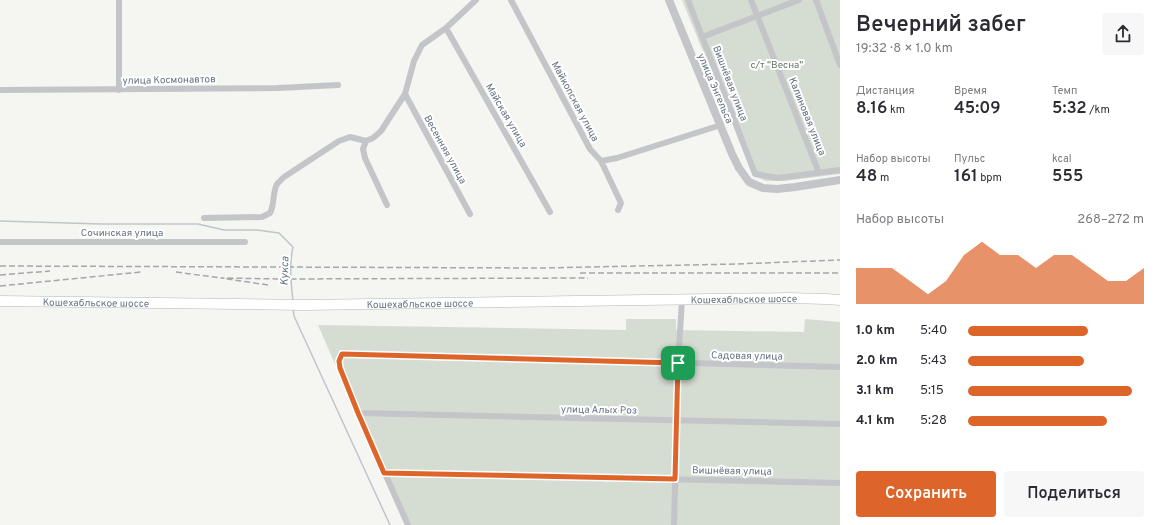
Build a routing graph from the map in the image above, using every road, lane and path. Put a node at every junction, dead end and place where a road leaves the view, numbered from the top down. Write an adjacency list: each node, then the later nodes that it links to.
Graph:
1 (119, 0): 15 (street)
2 (476, 0): 10 (street)
3 (510, 0): 19 (street, Майкопская улица)
4 (668, 0): 17 (street, улица Энгельса)
5 (688, 0): 11 (street, Вишнёвая улица)
6 (751, 0): 9 (street, Калиновая улица)
7 (799, 0): 9 (street)
8 (816, 0): 12 (street)
9 (757, 16): 11 (street); 21 (street, Калиновая улица)
10 (446, 28): 16 (street); 25 (street, Майская улица)
11 (702, 37): 21 (street, Вишнёвая улица)
12 (840, 65)
13 (338, 85): 15 (street, улица Космонавтов)
14 (0, 90): 15 (street, улица Космонавтов)
15 (119, 90)
16 (405, 94): 18 (street); 26 (street, Весенняя улица)
17 (721, 125): 19 (street); 22 (street, улица Энгельса)
18 (366, 141): 23 (street); 27 (street)
19 (601, 161): 24 (street, Майкопская улица)
20 (840, 170): 21 (street)
21 (819, 173)
22 (840, 180)
23 (387, 205)
24 (618, 210)
25 (550, 212)
26 (470, 214)
27 (204, 218)
28 (0, 242): 29 (street, Сочинская улица)
29 (245, 242)
30 (682, 300): 31 (main road, Кошехабльское шоссе); 32 (main road, Кошехабльское шоссе); 33 (street)
31 (840, 300)
32 (0, 301)
33 (678, 363): 34 (street, Садовая улица); 35 (street, Садовая улица); 36 (street)
34 (840, 367)
35 (358, 413): 36 (street, улица Алых Роз); 38 (street)
36 (676, 421): 37 (street, улица Алых Роз); 39 (street)
37 (840, 424)
38 (384, 473): 39 (street, Вишнёвая улица); 41 (street)
39 (675, 479): 40 (street, Вишнёвая улица); 42 (street)
40 (840, 483)
41 (408, 525)
42 (674, 525)

